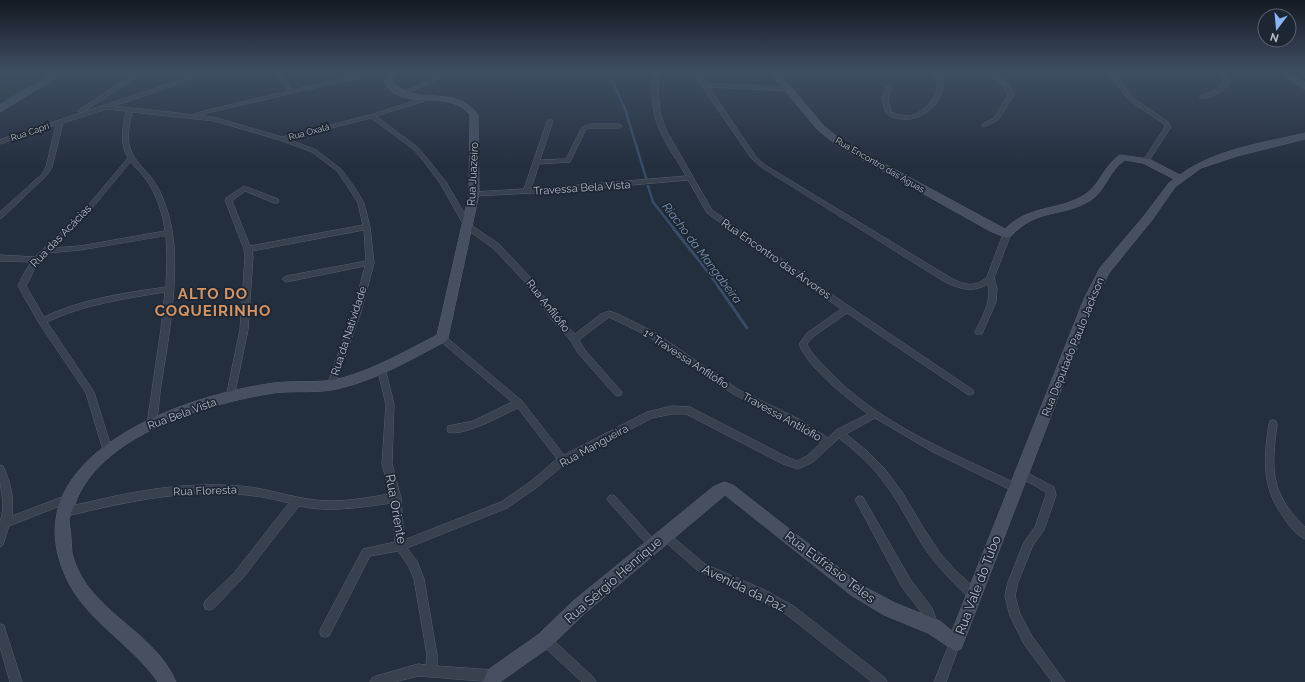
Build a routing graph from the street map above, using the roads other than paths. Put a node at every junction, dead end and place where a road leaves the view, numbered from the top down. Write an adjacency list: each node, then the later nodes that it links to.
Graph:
1 (4, 103): 15 (main road)
2 (95, 103): 19 (street)
3 (118, 103): 14 (street, Rua Capri)
4 (244, 103): 17 (street)
5 (414, 103): 18 (street, Rua Oxalá)
6 (460, 103): 35 (main road, Rua Juazeiro)
7 (656, 103): 32 (street, Rua Encontro das Árvores)
8 (716, 103): 49 (street)
9 (800, 103): 41 (main road, Rua Encontro das Águas)
10 (886, 103): 11 (street)
11 (932, 103)
12 (1006, 103): 22 (street)
13 (1137, 103): 28 (street)
14 (106, 107): 16 (street, Rua da Natividade); 19 (street, Rua Capri)
15 (0, 109)
16 (129, 110): 17 (street, Rua da Natividade); 27 (street)
17 (195, 115): 25 (street, Rua da Natividade)
18 (372, 116): 25 (street, Rua Oxalá); 39 (street)
19 (73, 117): 21 (street, Rua Capri)
20 (550, 121): 29 (street)
21 (60, 122): 26 (street, Rua Capri); 37 (street, Rua Capri)
22 (984, 125)
23 (619, 126): 29 (street)
24 (1305, 136): 30 (main road, Rua Deputado Paulo Jackson)
25 (282, 139): 38 (street, Rua da Natividade)
26 (0, 142)
27 (131, 158): 40 (street); 45 (street, Rua das Acácias)
28 (1146, 161): 31 (main road); 41 (main road)
29 (536, 162): 34 (street)
30 (1198, 166): 31 (main road, Rua Deputado Paulo Jackson); 33 (main road, Rua Deputado Paulo Jackson)
31 (1167, 172): 33 (main road)
32 (689, 178): 34 (street, Travessa Bela Vista); 52 (street, Rua Encontro das Árvores)
33 (1181, 178): 73 (main road, Rua Deputado Paulo Jackson)
34 (527, 191): 35 (street, Travessa Bela Vista)
35 (474, 194): 39 (main road, Rua Juazeiro)
36 (276, 201): 44 (street)
37 (0, 216)
38 (367, 227): 44 (street); 48 (street, Rua da Natividade)
39 (468, 227): 43 (street, Rua Anfilófio); 55 (main road, Rua Juazeiro)
40 (169, 233): 45 (street); 51 (street)
41 (1007, 234): 49 (street)
42 (505, 243): 43 (street)
43 (496, 246): 56 (street, Rua Anfilófio)
44 (248, 249): 62 (street)
45 (46, 251): 47 (street, Rua das Acácias)
46 (0, 258): 47 (street)
47 (38, 260): 53 (street, Rua das Acácias)
48 (370, 263): 50 (street); 58 (street, Rua da Natividade)
49 (990, 278): 54 (street)
50 (286, 279)
51 (170, 289): 53 (street); 65 (street)
52 (847, 309): 60 (street, Rua Encontro das Árvores); 64 (street)
53 (42, 322): 70 (street, Rua das Acácias)
54 (979, 332)
55 (442, 338): 57 (main road, Rua Bela Vista); 63 (street)
56 (574, 339): 59 (street, 1ª Travessa Anfilófio); 61 (street, Rua Anfilófio)
57 (381, 368): 58 (main road, Rua Bela Vista); 76 (street, Rua Oriente)
58 (330, 385): 62 (main road, Rua Bela Vista)
59 (736, 392): 69 (street, Travessa Antilófio)
60 (970, 392)
61 (618, 393)
62 (230, 397): 65 (main road, Rua Bela Vista)
63 (519, 403): 67 (street); 71 (street)
64 (876, 414): 68 (street, Rua Mangueira); 74 (street)
65 (151, 424): 70 (main road, Rua Bela Vista)
66 (1273, 424): 82 (street)
67 (452, 429)
68 (839, 433): 69 (street, Rua Mangueira); 87 (street)
69 (827, 442): 71 (street, Rua Mangueira)
70 (107, 450): 80 (main road, Rua Bela Vista)
71 (564, 460): 86 (street, Rua Mangueira)
72 (0, 468): 81 (street)
73 (1022, 474): 74 (main road, Rua Deputado Paulo Jackson); 102 (street)
74 (1016, 488): 87 (main road, Rua Vale do Tubo)
75 (731, 492): 83 (main road, Rua Sérgio Henrique); 89 (main road, Rua Eufrãsio Teles)
76 (396, 498): 79 (street, Rua Floresta); 86 (street, Rua Oriente)
77 (612, 499): 85 (street)
78 (860, 500): 89 (street)
79 (296, 502): 80 (street, Rua Floresta); 88 (street)
80 (65, 506): 81 (street, Rua Floresta); 97 (main road, Rua Bela Vista)
81 (4, 524): 84 (street)
82 (1305, 534)
83 (665, 536): 85 (main road, Rua Sérgio Henrique); 100 (street, Avenida da Paz)
84 (0, 542)
85 (653, 545): 92 (main road, Rua Sérgio Henrique)
86 (400, 546): 91 (street, Rua Mangueira); 94 (street, Rua Oriente)
87 (974, 594): 93 (main road, Rua Vale do Tubo)
88 (209, 605)
89 (934, 627): 93 (main road, Rua Eufrãsio Teles)
90 (0, 629): 96 (street)
91 (325, 632)
92 (545, 640): 95 (main road, Rua Sérgio Henrique); 99 (street)
93 (955, 643): 101 (street, Rua Vale do Tubo)
94 (431, 671): 95 (street, Rua Sérgio Henrique); 98 (street, Rua Sérgio Henrique)
95 (493, 679)
96 (16, 682)
97 (168, 682)
98 (376, 682)
99 (590, 682)
100 (881, 682)
101 (940, 682)
102 (1059, 682)

